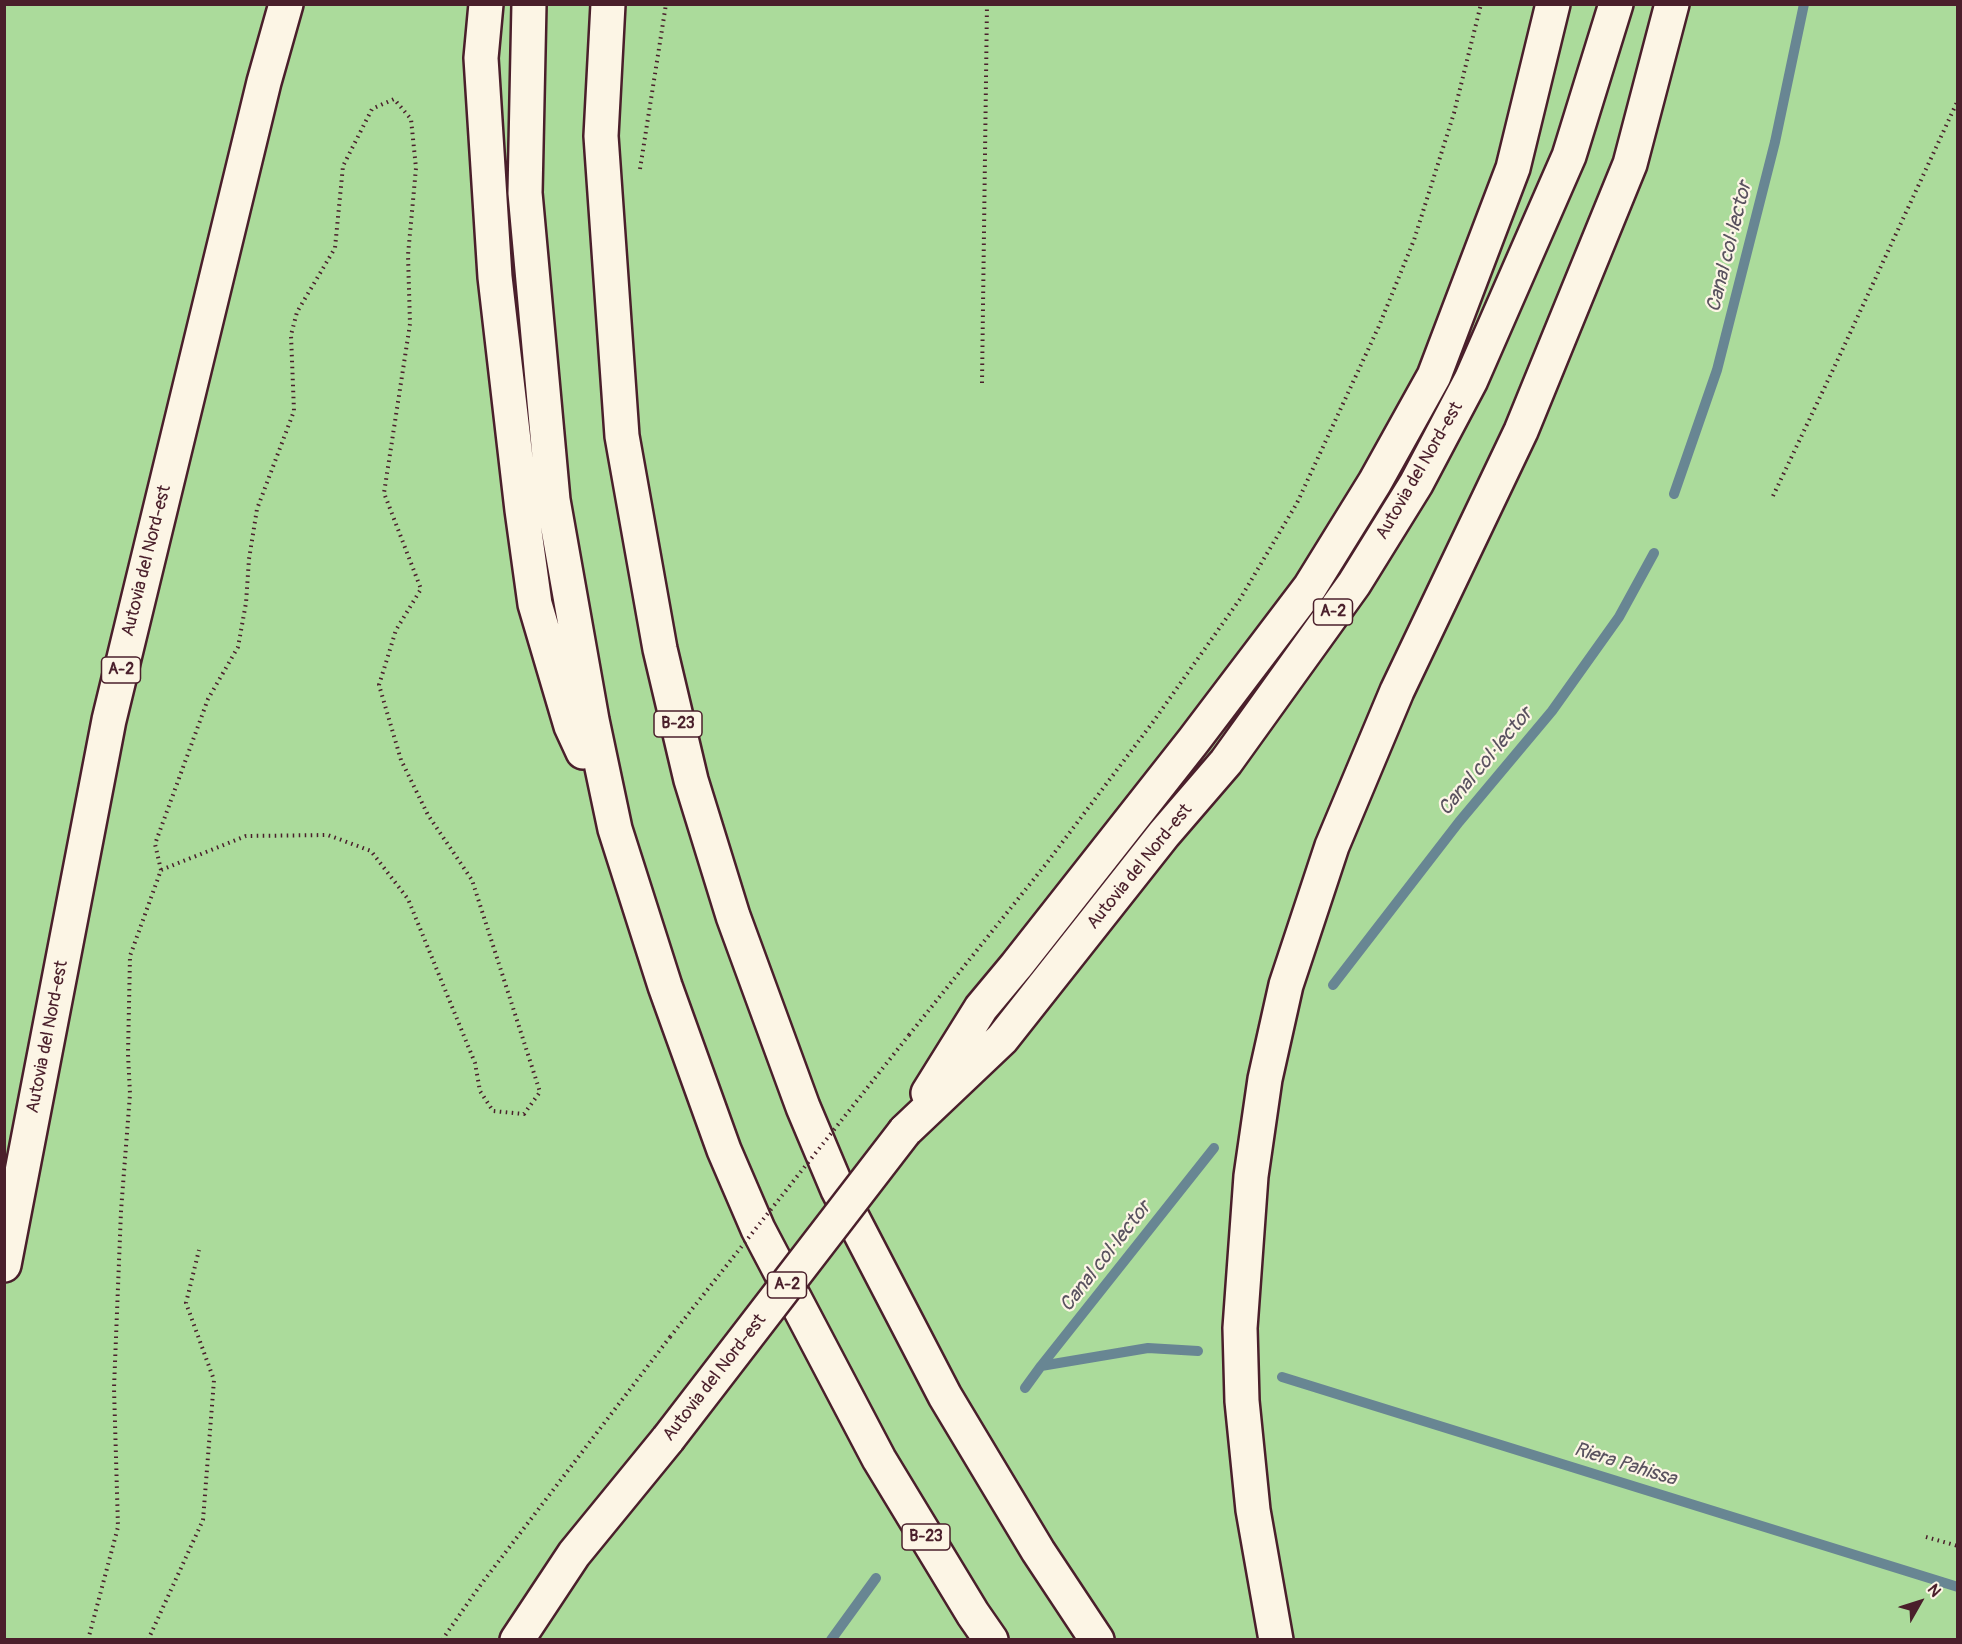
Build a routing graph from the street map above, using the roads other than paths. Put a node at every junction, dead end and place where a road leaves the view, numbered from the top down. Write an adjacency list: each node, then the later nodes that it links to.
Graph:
1 (286, 4): 10 (highway, Autovia del Nord-est / A-2)
2 (486, 4): 8 (highway)
3 (529, 4): 8 (highway, B-23)
4 (608, 4): 13 (highway, B-23)
5 (1553, 4): 9 (highway, A-2)
6 (1616, 4): 9 (highway, Autovia del Nord-est / A-2)
7 (1671, 4): 14 (highway)
8 (615, 829): 11 (highway, B-23)
9 (906, 1131): 12 (highway, Autovia del Nord-est / A-2, bridge)
10 (4, 1265)
11 (982, 1627)
12 (517, 1640)
13 (1097, 1640)
14 (1276, 1640)

